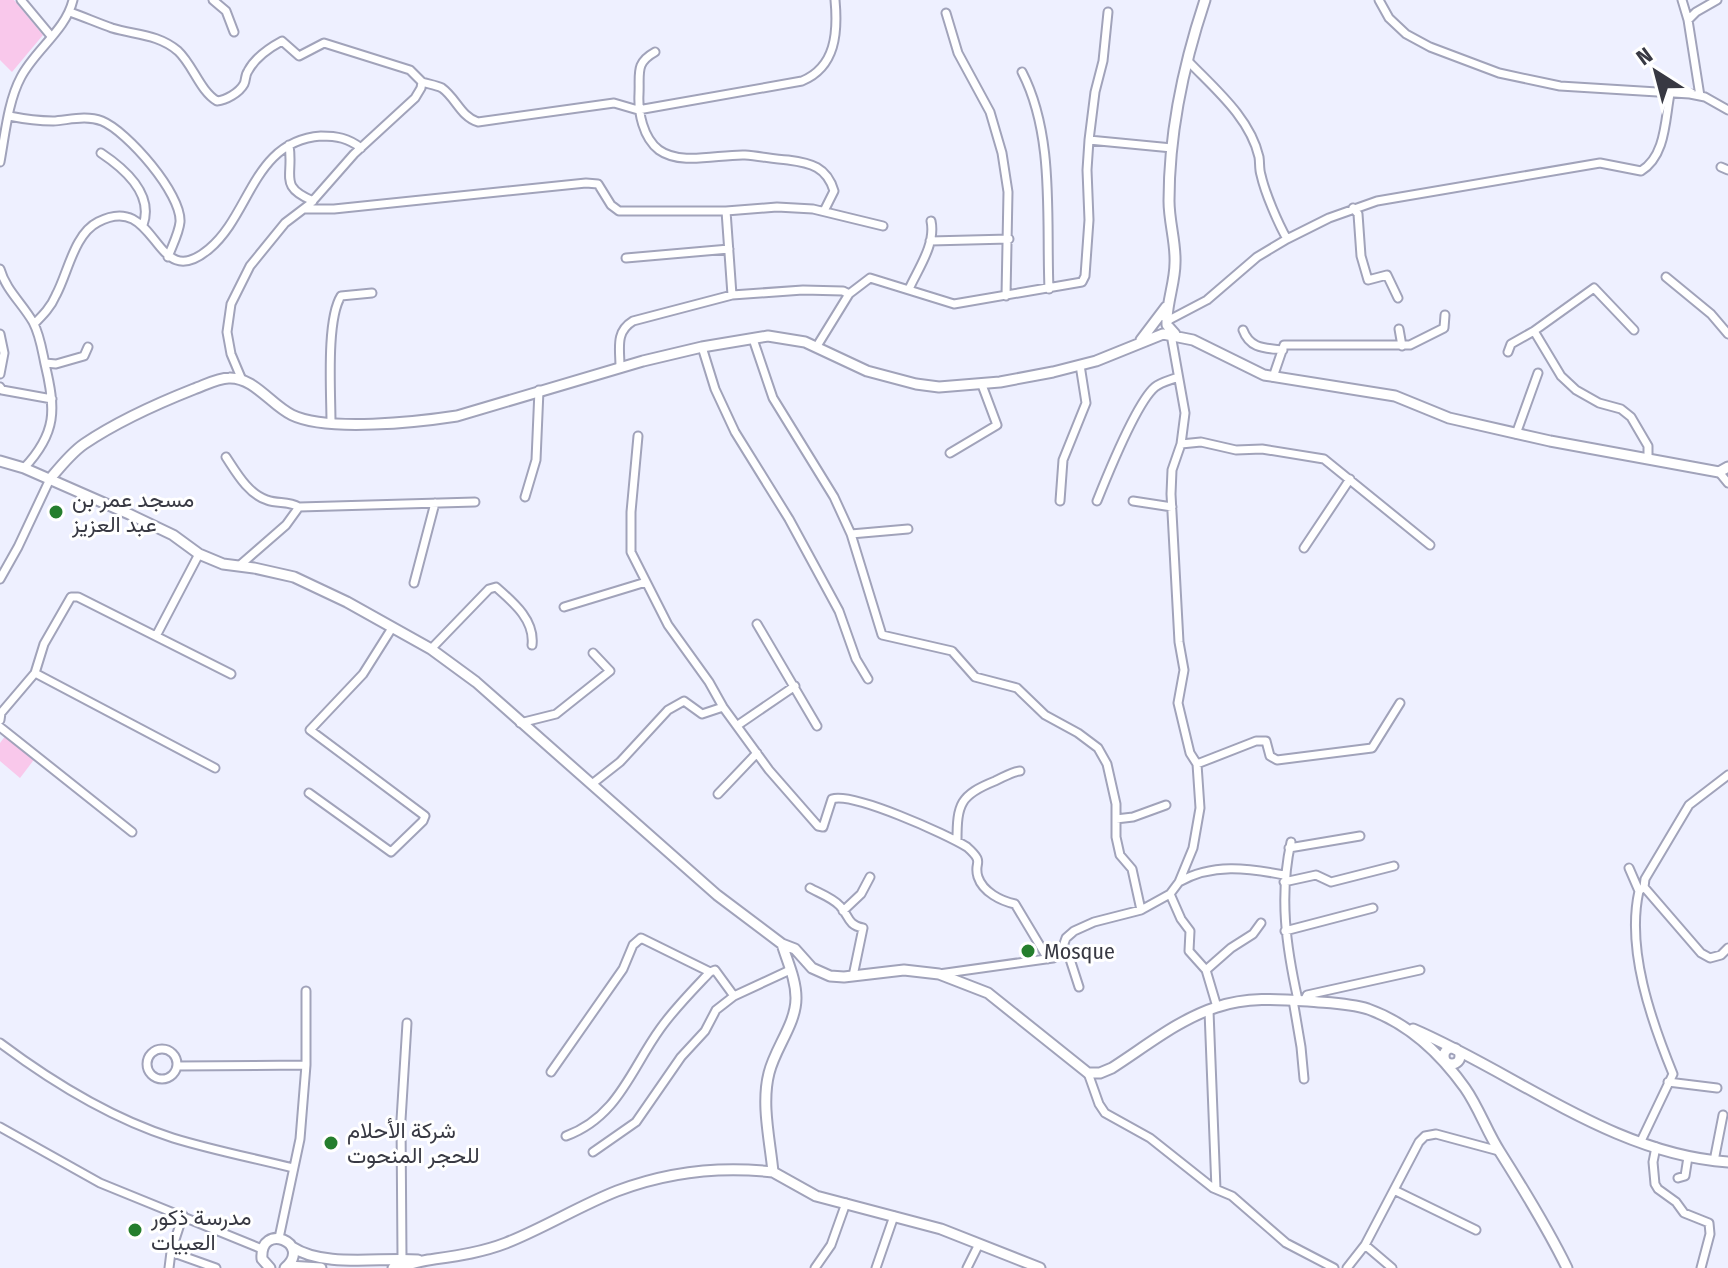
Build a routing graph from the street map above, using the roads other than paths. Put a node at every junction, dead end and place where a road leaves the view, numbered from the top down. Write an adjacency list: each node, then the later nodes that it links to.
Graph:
1 (21, 0): 14 (street)
2 (73, 0): 9 (street)
3 (213, 0): 13 (street)
4 (835, 0): 21 (street)
5 (1205, 0): 16 (street)
6 (1379, 0): 19 (street)
7 (1682, 0): 12 (street)
8 (1717, 0): 12 (street)
9 (70, 12): 14 (street); 18 (street)
10 (1108, 12): 24 (street)
11 (946, 13): 38 (street)
12 (1688, 20): 20 (street)
13 (234, 32)
14 (51, 36): 23 (street)
15 (655, 52): 21 (street)
16 (1189, 62): 27 (street); 39 (street)
17 (1022, 72): 47 (street)
18 (422, 82): 21 (street); 26 (street)
19 (1670, 94): 20 (street); 31 (street)
20 (1700, 96): 22 (street)
21 (638, 110): 34 (street)
22 (1728, 110)
23 (9, 116): 29 (street); 42 (street)
24 (1089, 140): 27 (street); 47 (street)
25 (289, 145): 26 (street); 30 (street); 42 (street)
26 (361, 148): 30 (street)
27 (1172, 148): 55 (street)
28 (101, 153): 36 (street)
29 (0, 162)
30 (313, 201): 32 (street)
31 (1353, 208): 39 (street); 52 (street)
32 (304, 209): 33 (street); 77 (street)
33 (726, 211): 34 (street); 41 (street)
34 (824, 211): 37 (street)
35 (931, 221): 40 (street)
36 (143, 225): 42 (street); 54 (street)
37 (883, 226)
38 (1009, 239): 40 (street); 51 (street)
39 (1287, 239): 55 (street)
40 (930, 241): 46 (street)
41 (729, 249): 43 (street); 50 (street)
42 (168, 257)
43 (626, 258)
44 (0, 269): 54 (street)
45 (1666, 277): 62 (street)
46 (909, 289): 49 (street); 51 (street)
47 (1049, 289): 51 (street)
48 (372, 293): 82 (street)
49 (849, 294): 50 (street); 64 (street)
50 (732, 295): 72 (street)
51 (1006, 296)
52 (1398, 298)
53 (1445, 315): 65 (street)
54 (34, 324): 70 (street)
55 (1161, 326): 61 (street); 71 (street)
56 (1399, 329): 65 (street)
57 (1243, 330): 68 (street)
58 (1634, 330): 59 (street)
59 (1534, 331): 69 (street); 88 (street)
60 (0, 334): 74 (street)
61 (1175, 334): 75 (street); 76 (street)
62 (1728, 334)
63 (753, 339): 64 (street); 67 (street); 104 (street)
64 (817, 346): 78 (street)
65 (1402, 346): 68 (street)
66 (88, 347): 70 (street)
67 (702, 347): 72 (street); 121 (street)
68 (1283, 350): 76 (street)
69 (1508, 352)
70 (45, 363): 81 (street)
71 (1080, 365): 78 (street); 96 (street)
72 (620, 367): 80 (street)
73 (1538, 373): 83 (street)
74 (0, 374)
75 (1178, 377): 85 (street); 97 (street)
76 (1273, 377): 83 (street)
77 (242, 380): 82 (street); 92 (street)
78 (982, 385): 86 (street)
79 (0, 387): 81 (street)
80 (539, 390): 82 (street); 95 (street)
81 (52, 399): 90 (street)
82 (331, 423)
83 (1516, 434): 88 (street)
84 (638, 436): 110 (street)
85 (1181, 444): 93 (street); 102 (street)
86 (950, 453)
87 (226, 457): 101 (street)
88 (1648, 459): 91 (street)
89 (0, 461): 90 (street)
90 (24, 468): 92 (street)
91 (1723, 470): 94 (street)
92 (50, 479): 107 (street); 109 (street)
93 (1350, 479): 105 (street); 106 (street)
94 (1728, 483)
95 (525, 497)
96 (1060, 501)
97 (1097, 501)
98 (1133, 501): 102 (street)
99 (475, 502): 100 (street)
100 (435, 503): 101 (street); 111 (street)
101 (299, 507): 108 (street)
102 (1172, 507): 131 (street)
103 (908, 529): 104 (street)
104 (851, 534): 139 (street)
105 (1430, 545)
106 (1304, 548)
107 (199, 554): 108 (street); 115 (street)
108 (239, 566): 114 (street)
109 (0, 579)
110 (646, 582): 112 (street); 124 (street)
111 (414, 583)
112 (564, 607)
113 (757, 624): 122 (street)
114 (392, 628): 117 (street); 136 (street)
115 (156, 636): 119 (street); 120 (street)
116 (532, 645): 117 (street)
117 (431, 649): 126 (street)
118 (593, 653): 126 (street)
119 (35, 673): 125 (street); 132 (street)
120 (231, 674)
121 (868, 679)
122 (795, 686): 127 (street); 128 (street)
123 (1400, 703): 131 (street)
124 (723, 707): 127 (street); 135 (street)
125 (0, 720)
126 (520, 723): 135 (street)
127 (738, 725): 130 (street)
128 (817, 726)
129 (0, 727): 140 (street)
130 (757, 753): 137 (street); 142 (street)
131 (1197, 764): 147 (street)
132 (215, 768)
133 (1020, 771): 142 (street)
134 (1728, 775): 149 (street)
135 (592, 784): 156 (street)
136 (309, 793)
137 (718, 794)
138 (1166, 805): 139 (street)
139 (1116, 819): 152 (street)
140 (132, 832)
141 (1360, 836): 146 (street)
142 (957, 841): 159 (street)
143 (1394, 866): 146 (street)
144 (1629, 868): 149 (street)
145 (870, 877): 153 (street)
146 (1284, 878): 147 (street); 155 (street)
147 (1179, 882): 150 (street)
148 (810, 888): 153 (street)
149 (1642, 889): 158 (street); 183 (street)
150 (1170, 894): 152 (street); 161 (street)
151 (1373, 908): 155 (street)
152 (1141, 910): 157 (street)
153 (843, 911): 165 (street)
154 (1261, 923): 161 (street)
155 (1285, 931): 169 (street)
156 (782, 944): 160 (street); 165 (street)
157 (1063, 948): 159 (street); 166 (street)
158 (1728, 948)
159 (1048, 959): 164 (street)
160 (790, 970): 168 (street); 197 (street)
161 (1206, 970): 170 (street)
162 (1420, 970): 169 (street)
163 (710, 972): 168 (street); 180 (street); 188 (street)
164 (939, 974): 165 (street); 181 (street)
165 (853, 976)
166 (1079, 987)
167 (306, 991): 177 (street)
168 (734, 996): 192 (street)
169 (1298, 1001): 170 (street); 171 (street); 182 (street)
170 (1213, 1009): 181 (street); 199 (street)
171 (1392, 1021): 174 (street); 176 (street)
172 (407, 1023): 211 (street)
173 (0, 1043): 196 (street)
174 (1456, 1048): 175 (street); 176 (street); 178 (street)
175 (1471, 1059): 178 (street); 189 (street)
176 (1445, 1060): 178 (street); 184 (street)
177 (306, 1065): 179 (street); 196 (street)
178 (1459, 1065): 184 (street)
179 (177, 1066): 179 (street)
180 (551, 1072)
181 (1088, 1073): 199 (street)
182 (1304, 1079)
183 (1668, 1082): 185 (street); 189 (street)
184 (1465, 1088): 191 (street)
185 (1717, 1088)
186 (1723, 1115): 194 (street)
187 (0, 1127): 202 (street)
188 (566, 1136)
189 (1641, 1141): 190 (street)
190 (1656, 1147): 193 (street); 227 (street)
191 (1499, 1151): 200 (street); 226 (street)
192 (593, 1152)
193 (1688, 1157): 194 (street); 198 (street)
194 (1714, 1161): 195 (street)
195 (1728, 1162)
196 (293, 1168): 205 (street)
197 (773, 1172): 201 (street); 212 (street)
198 (1678, 1178)
199 (1216, 1189): 223 (street)
200 (1394, 1190): 204 (street); 207 (street)
201 (846, 1203): 203 (street); 219 (street)
202 (183, 1215): 209 (street); 210 (street)
203 (894, 1216): 206 (street); 220 (street)
204 (1476, 1230)
205 (279, 1238): 208 (street); 209 (street)
206 (979, 1244): 221 (street); 222 (street)
207 (1365, 1245): 224 (street); 225 (street)
208 (292, 1247): 211 (street); 213 (street)
209 (262, 1249): 216 (street)
210 (171, 1252): 214 (street); 215 (street)
211 (402, 1258): 212 (street)
212 (425, 1260): 218 (street)
213 (286, 1267): 217 (street)
214 (169, 1268)
215 (216, 1268)
216 (269, 1268)
217 (321, 1268)
218 (393, 1268)
219 (815, 1268)
220 (876, 1268)
221 (967, 1268)
222 (1040, 1268)
223 (1334, 1268)
224 (1347, 1268)
225 (1392, 1268)
226 (1567, 1268)
227 (1701, 1268)

